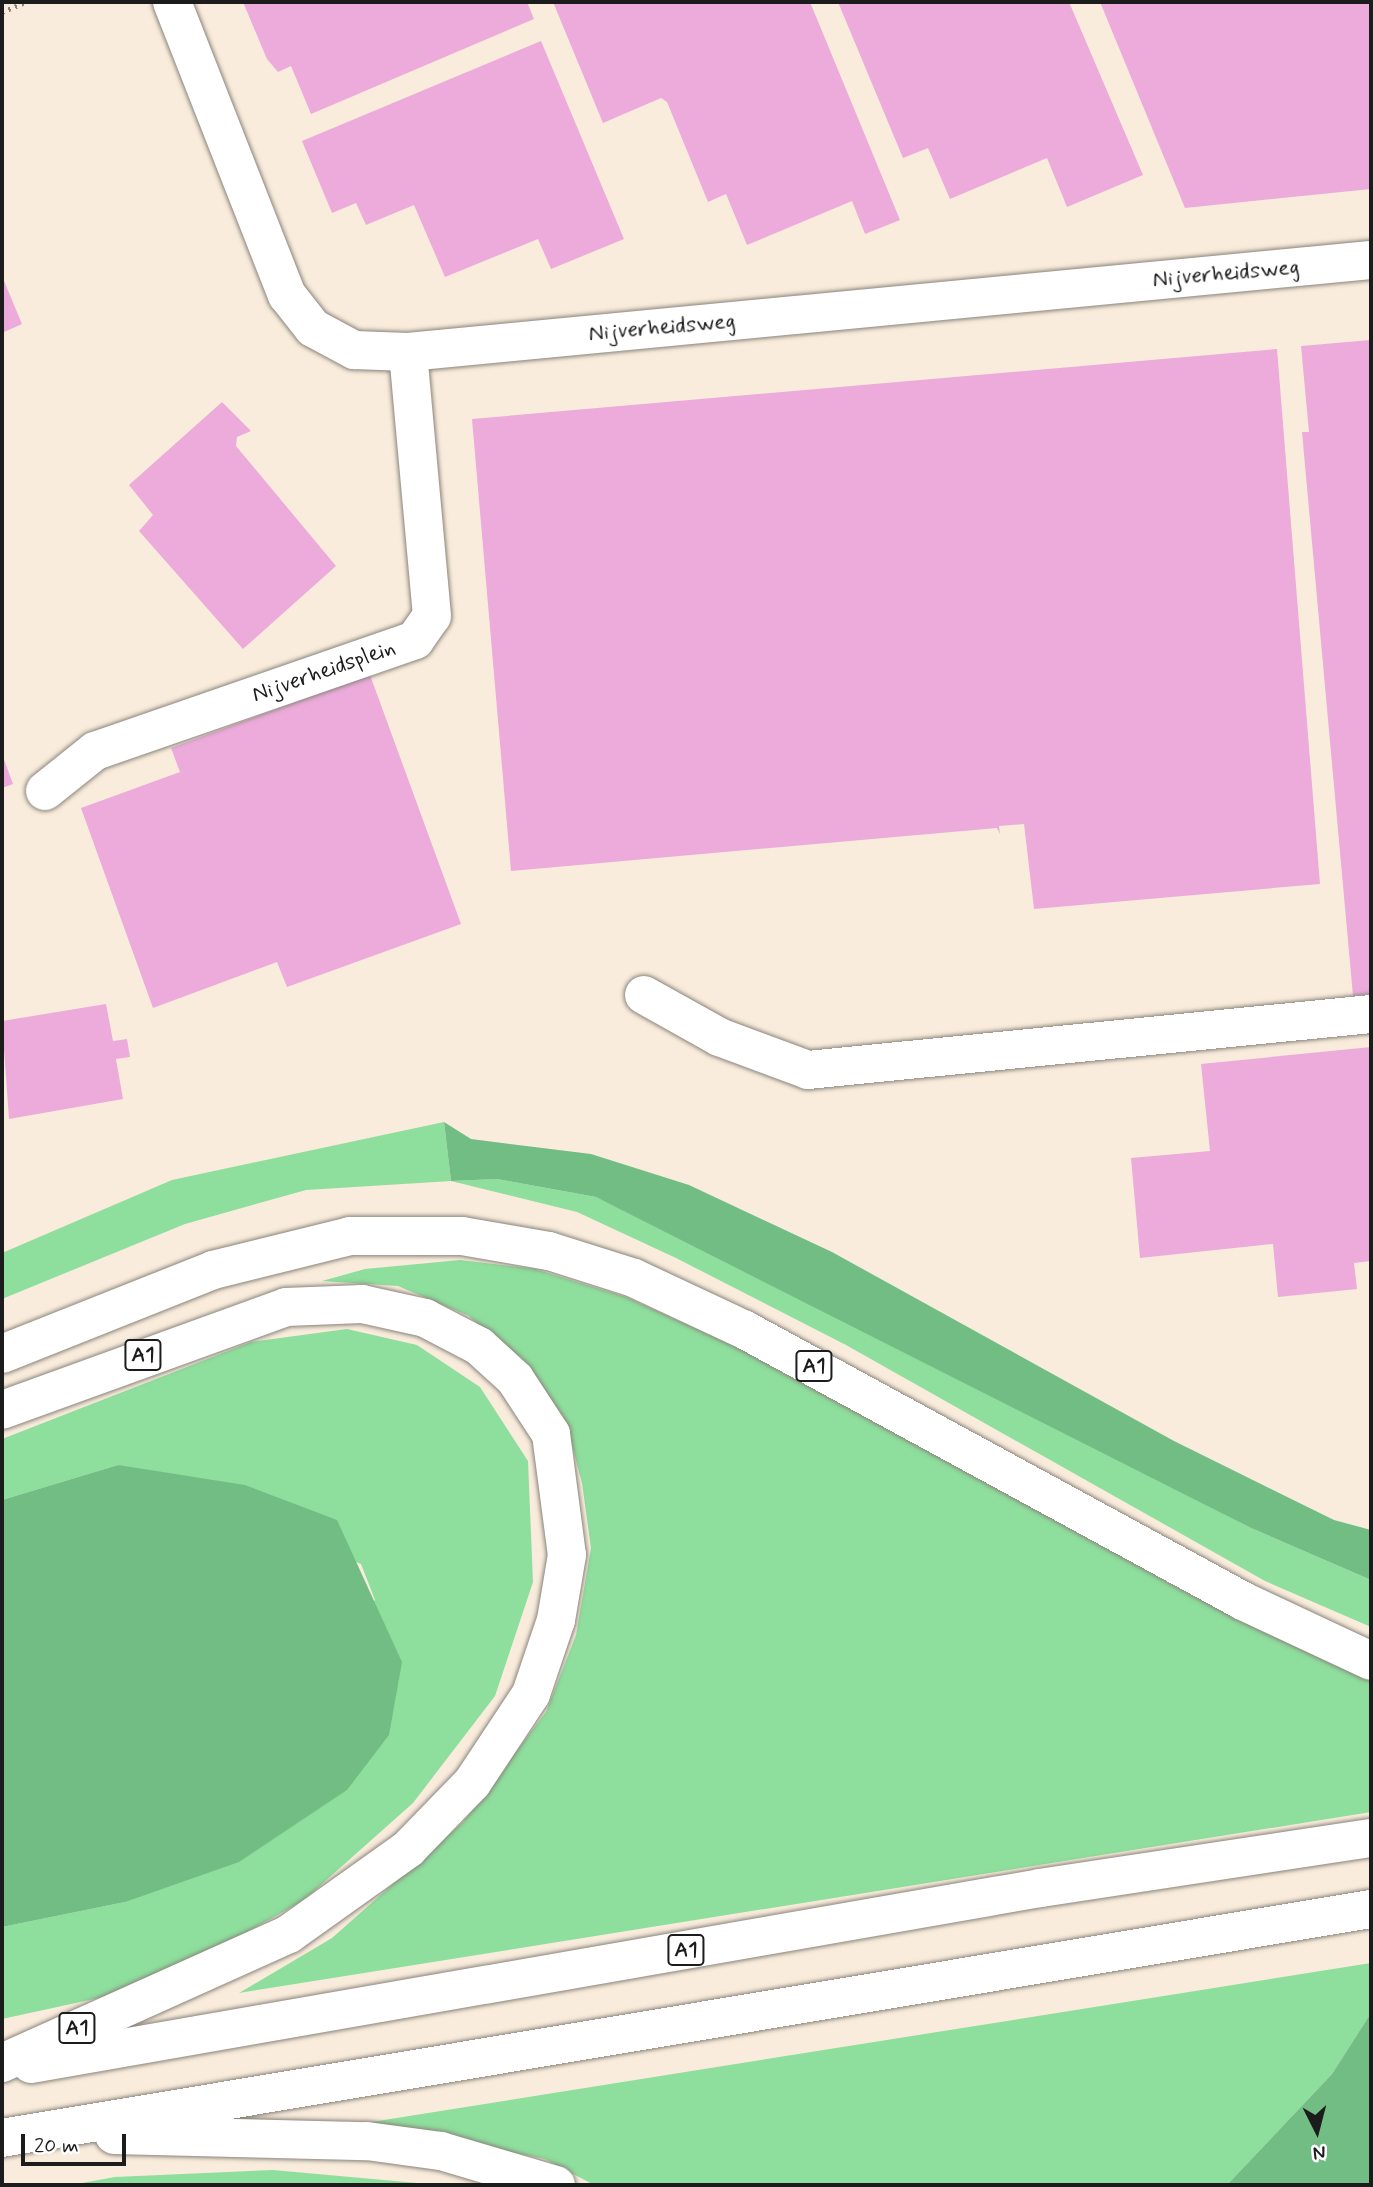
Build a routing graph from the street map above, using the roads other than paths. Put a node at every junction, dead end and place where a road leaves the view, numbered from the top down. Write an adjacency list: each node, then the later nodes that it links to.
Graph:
1 (172, 2): 3 (main road, Nijverheidsweg)
2 (1371, 260): 3 (main road, Nijverheidsweg)
3 (408, 352): 4 (main road, Nijverheidsplein)
4 (45, 791)
5 (644, 995): 6 (main road)
6 (1371, 1014)
7 (2, 1354): 9 (main road, A1)
8 (2, 1410): 12 (main road, A1)
9 (1371, 1661)
10 (1371, 1838): 13 (main road, A1)
11 (1371, 1909): 14 (main road)
12 (2, 2063)
13 (2, 2069)
14 (12, 2136): 15 (main road)
15 (556, 2185)

